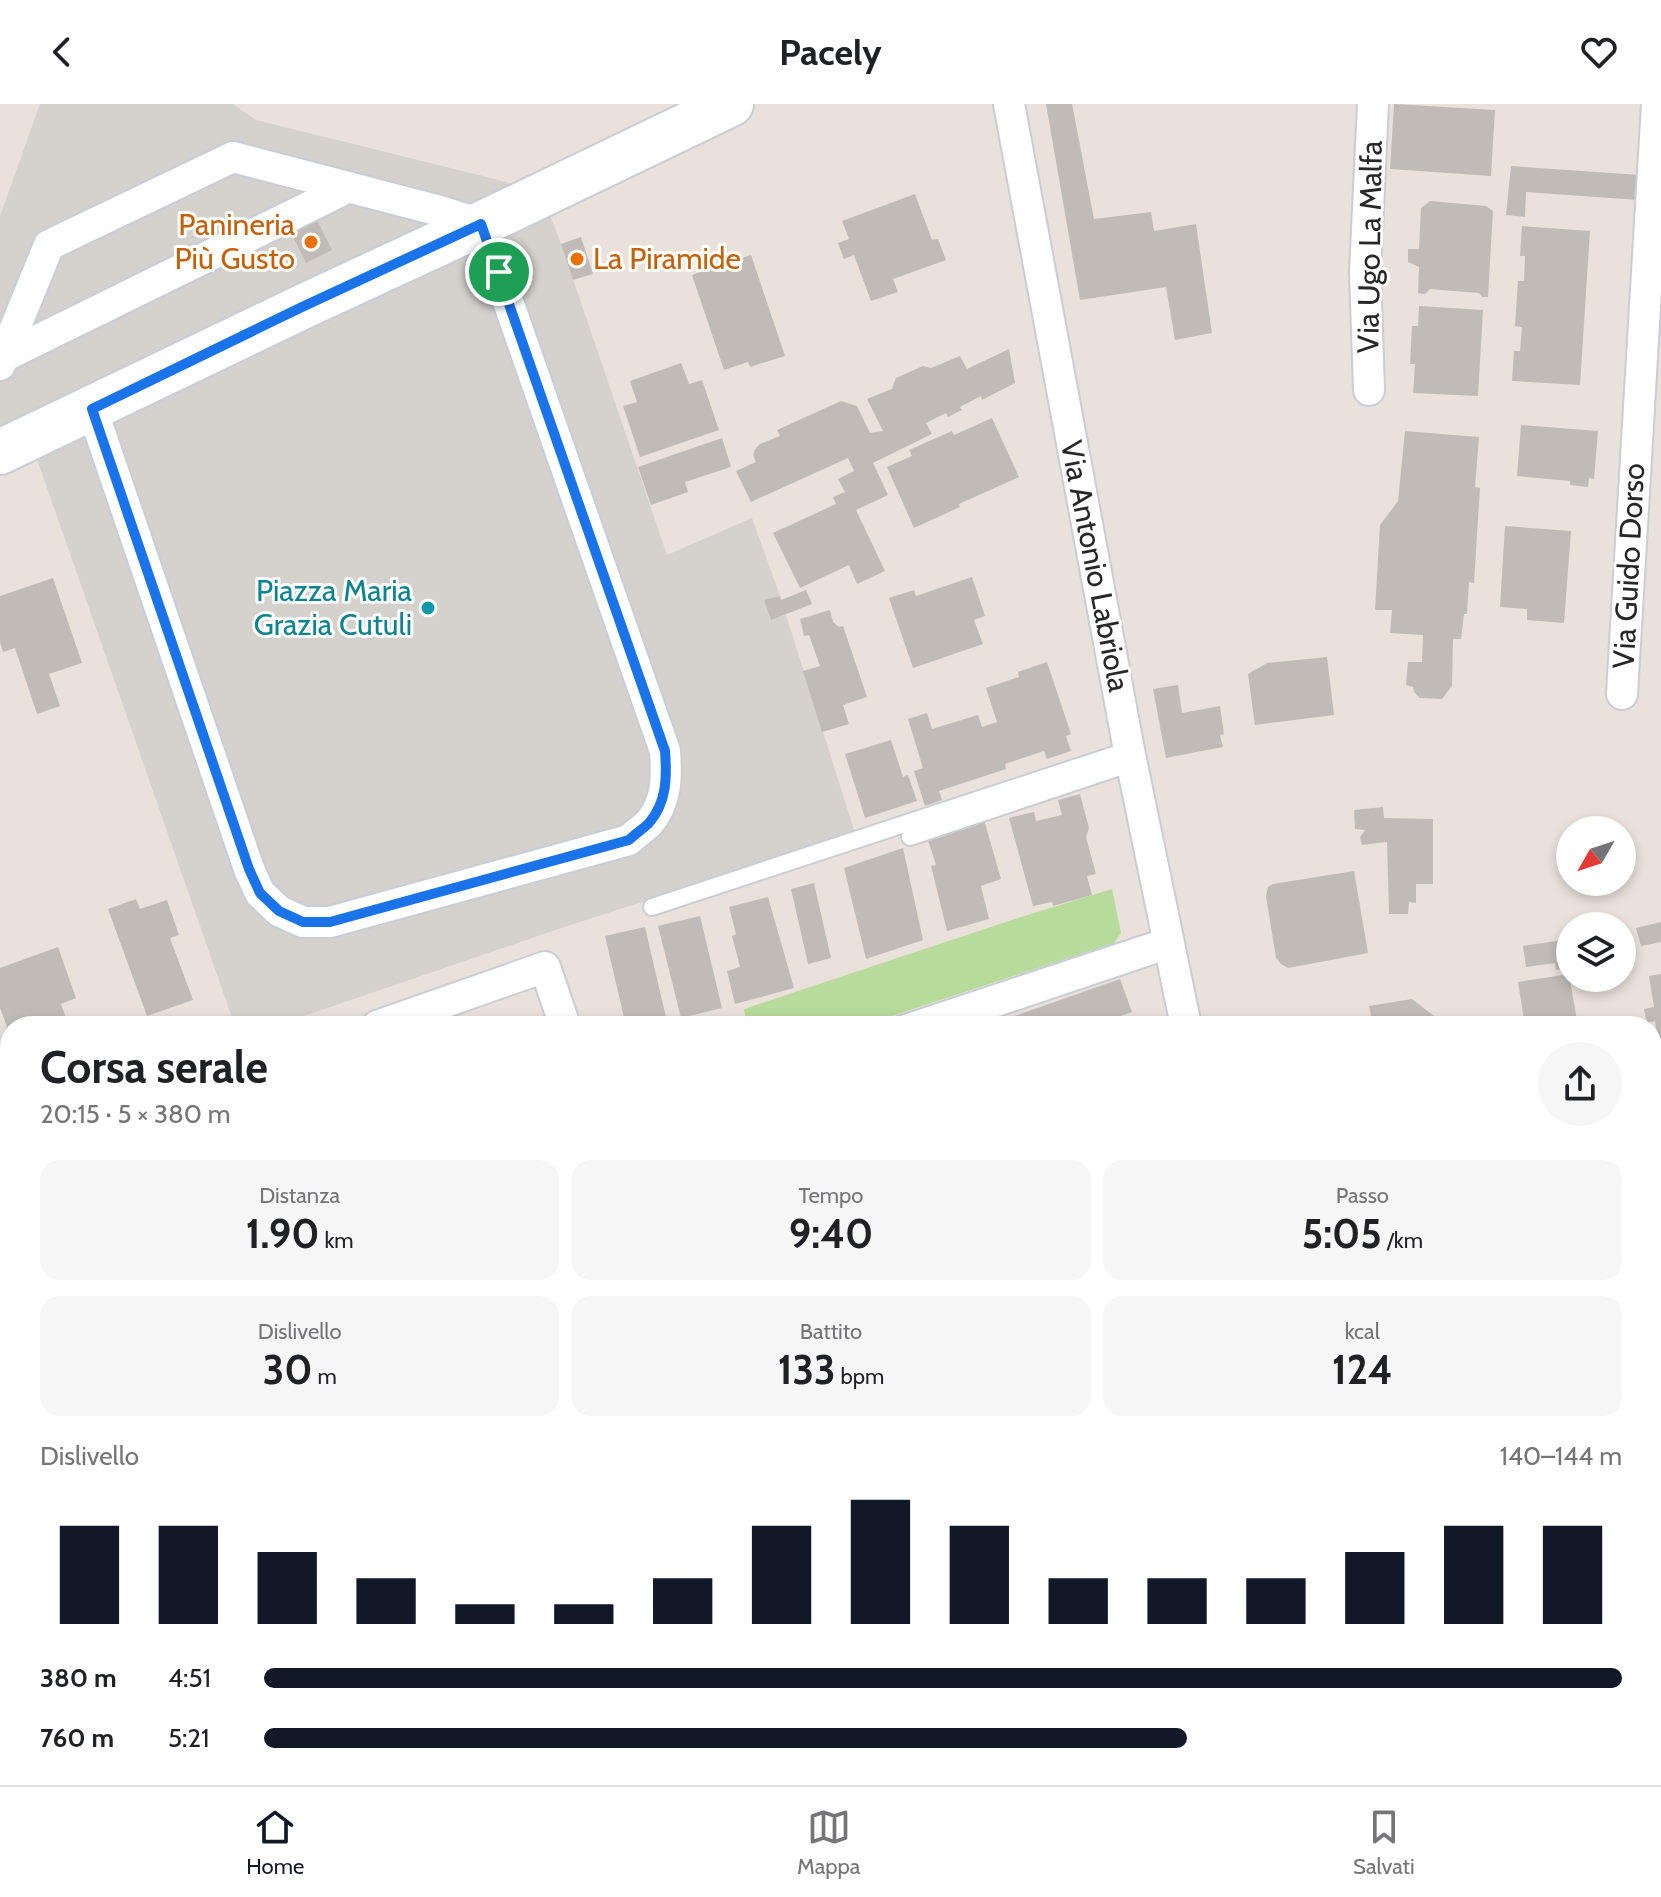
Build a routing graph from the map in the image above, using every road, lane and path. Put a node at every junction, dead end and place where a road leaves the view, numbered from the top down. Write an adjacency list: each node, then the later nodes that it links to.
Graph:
1 (731, 104): 6 (street)
2 (1009, 104): 12 (street, Via Antonio Labriola)
3 (1373, 104): 8 (street, Via Ugo La Malfa)
4 (1657, 104): 11 (street, Via Guido Dorso)
5 (349, 187): 6 (street); 7 (street); 7 (street)
6 (481, 224): 9 (street); 9 (street)
7 (2, 361)
8 (1369, 390)
9 (92, 409): 10 (street)
10 (0, 452)
11 (1622, 694)
12 (1130, 756): 13 (lane); 14 (lane); 15 (street, Via Antonio Labriola)
13 (910, 837)
14 (652, 907)
15 (1169, 943): 18 (lane); 19 (lane); 20 (street, Via Antonio Labriola)
16 (405, 1016): 17 (street)
17 (562, 1016)
18 (929, 1016)
19 (971, 1016)
20 (1184, 1016)

